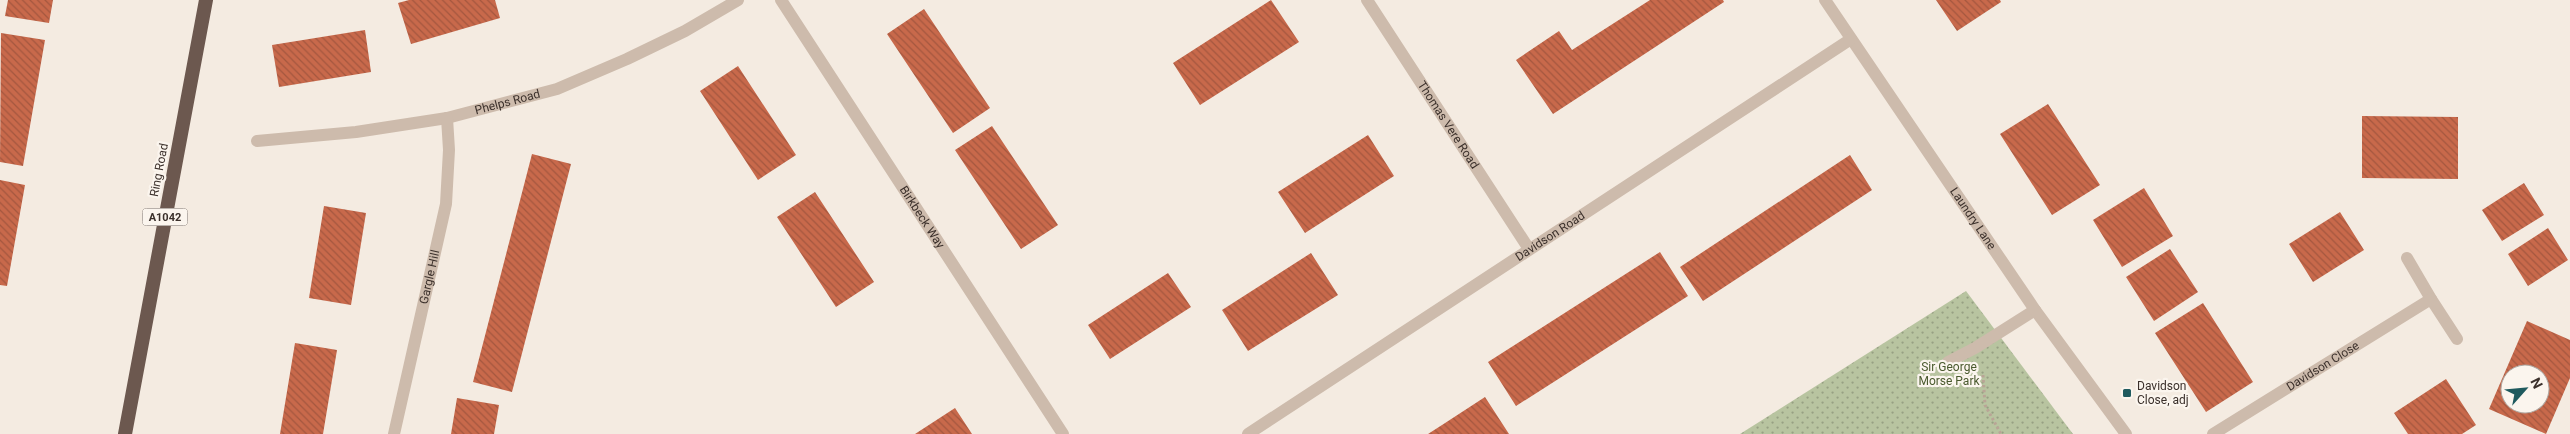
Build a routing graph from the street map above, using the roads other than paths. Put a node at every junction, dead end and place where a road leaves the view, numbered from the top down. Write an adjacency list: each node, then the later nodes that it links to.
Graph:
1 (206, 0): 15 (highway, Ring Road / A1042)
2 (738, 0): 7 (street, Phelps Road)
3 (782, 0): 17 (street, Birkbeck Way)
4 (1367, 0): 9 (street, Thomas Vere Road)
5 (1826, 0): 6 (street, Laundry Lane)
6 (1851, 39): 9 (street, Davidson Road); 12 (street, Laundry Lane)
7 (447, 118): 8 (street, Phelps Road); 16 (street, Gargle Hill)
8 (257, 141)
9 (1529, 249): 18 (street, Davidson Road)
10 (2407, 258): 11 (street)
11 (2432, 299): 13 (street); 20 (street, Davidson Close)
12 (2035, 310): 14 (street); 19 (street, Laundry Lane)
13 (2457, 338)
14 (1948, 362)
15 (125, 434)
16 (394, 434)
17 (1063, 434)
18 (1248, 434)
19 (2126, 434)
20 (2213, 434)

